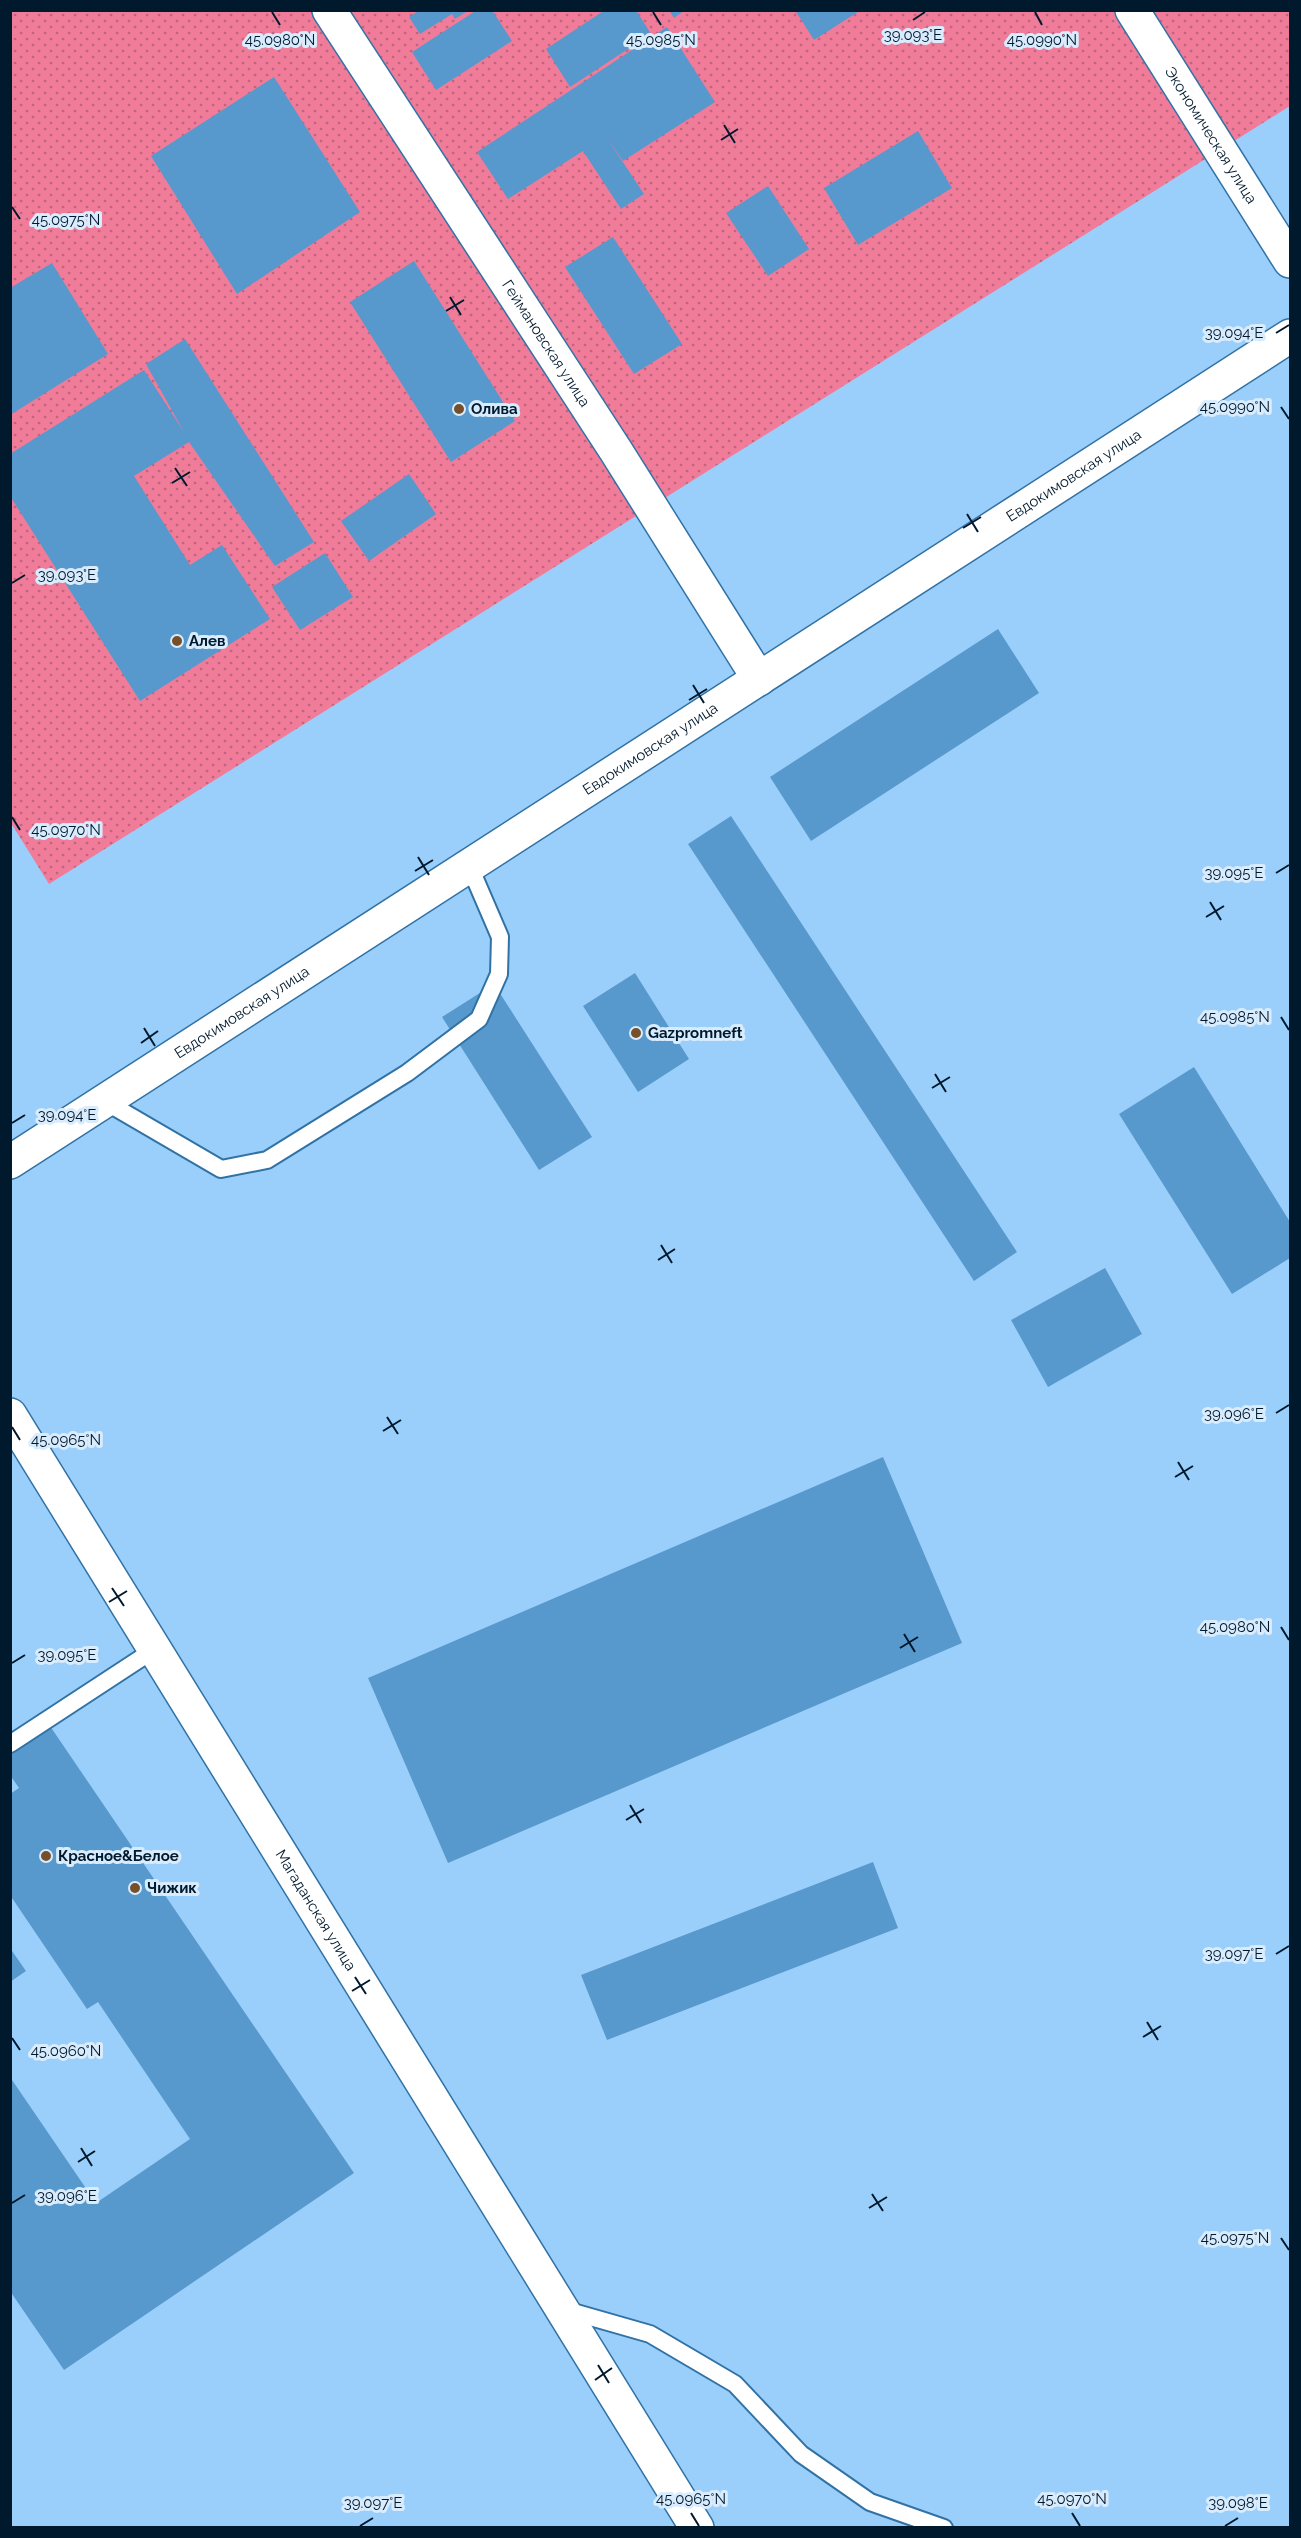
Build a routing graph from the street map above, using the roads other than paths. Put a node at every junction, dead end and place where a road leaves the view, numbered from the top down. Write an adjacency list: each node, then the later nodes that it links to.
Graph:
1 (329, 10): 5 (street, Геймановская улица)
2 (1132, 10): 3 (street, Экономическая улица)
3 (1290, 261)
4 (1290, 336): 5 (street, Евдокимовская улица)
5 (759, 679): 6 (street, Евдокимовская улица)
6 (469, 865): 7 (street, Евдокимовская улица); 7 (lane)
7 (106, 1102): 8 (street, Евдокимовская улица)
8 (10, 1162)
9 (10, 1415): 10 (street, Магаданская улица)
10 (155, 1649): 11 (lane); 12 (street, Магаданская улица)
11 (10, 1744)
12 (562, 2309): 13 (street, Магаданская улица); 14 (lane)
13 (697, 2528)
14 (944, 2528)

